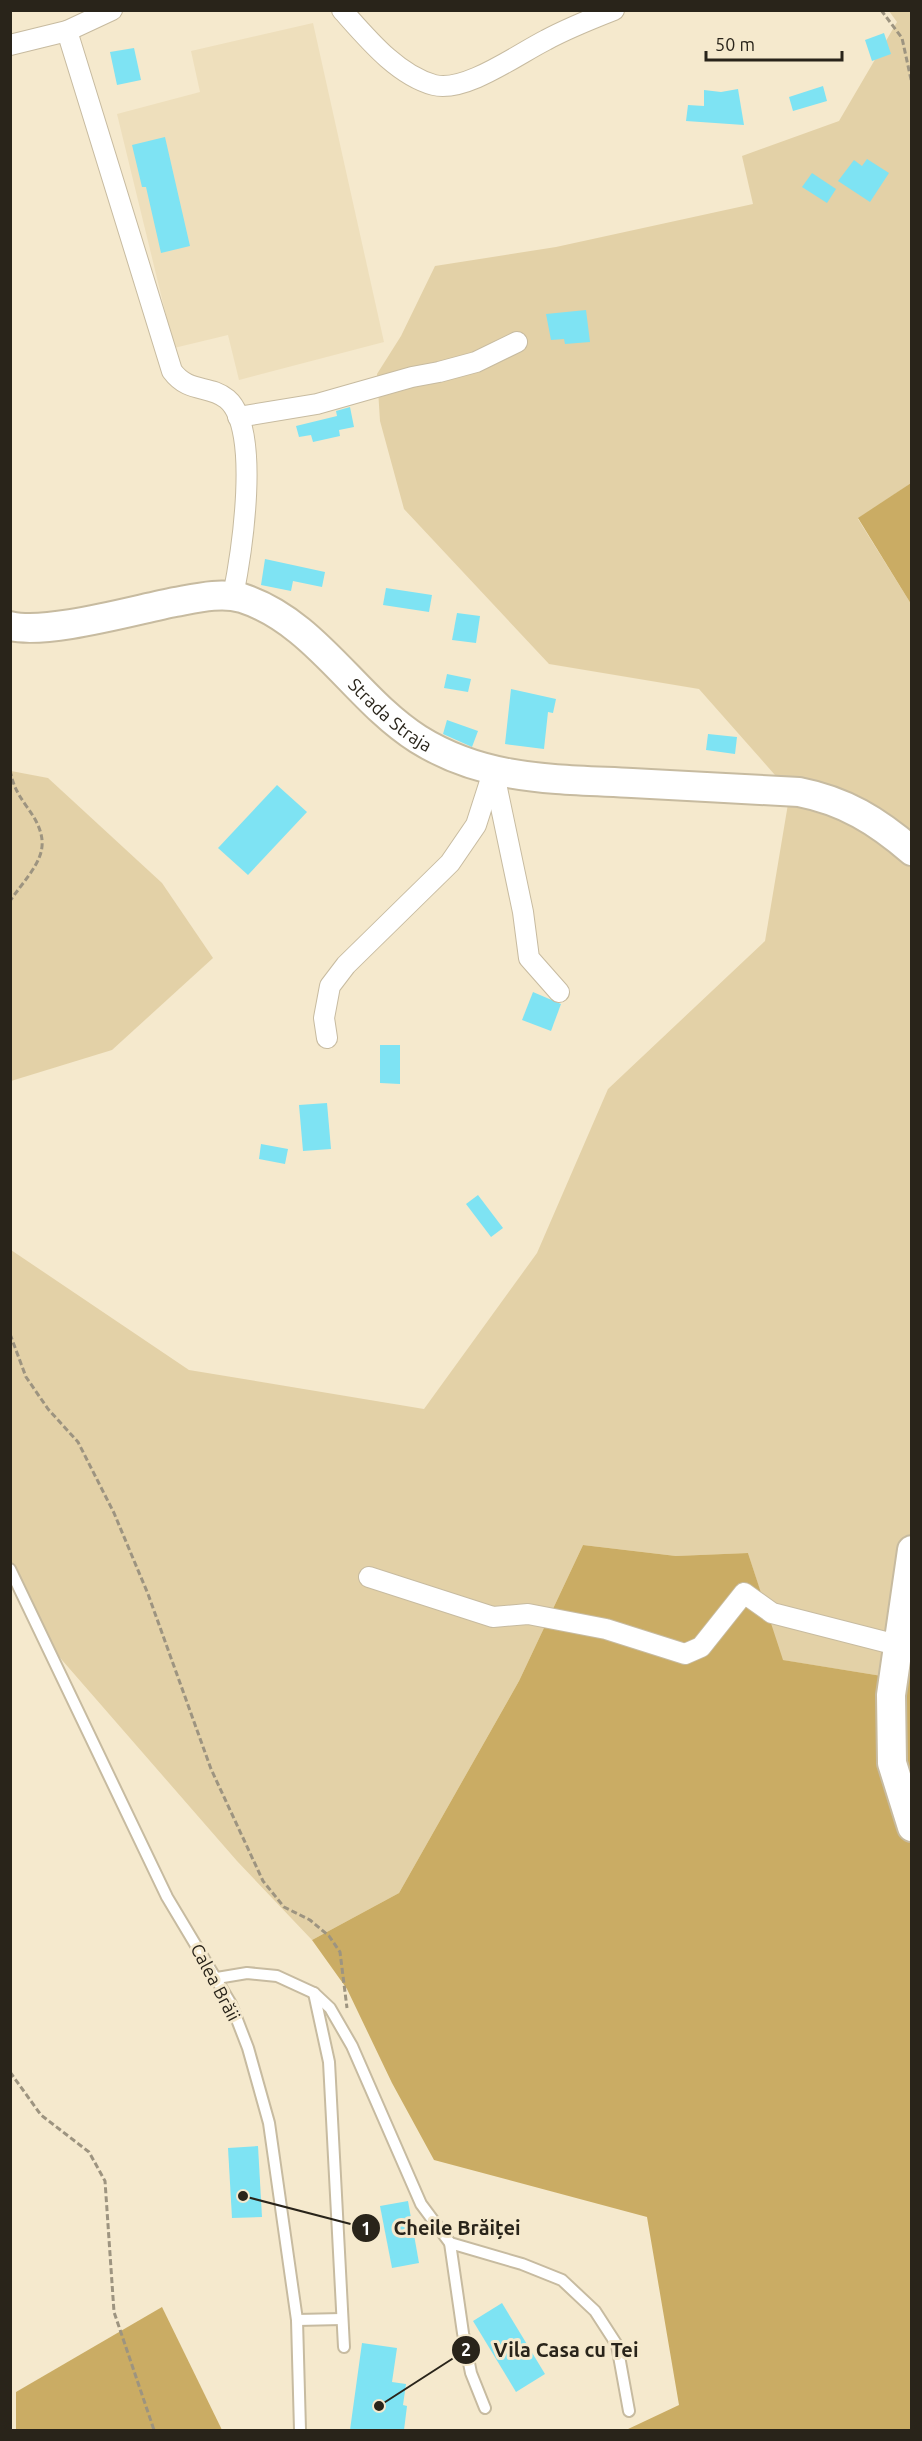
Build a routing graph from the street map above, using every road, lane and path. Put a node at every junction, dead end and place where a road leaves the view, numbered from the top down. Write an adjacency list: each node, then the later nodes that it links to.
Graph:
1 (112, 10): 5 (street)
2 (342, 10): 3 (street)
3 (614, 10)
4 (881, 10): 7 (path)
5 (67, 31): 6 (street); 9 (street)
6 (10, 45)
7 (912, 84)
8 (517, 342): 9 (street)
9 (238, 417): 10 (street)
10 (233, 596): 11 (main road, Strada Straja); 13 (main road, Strada Straja)
11 (10, 626)
12 (10, 770): 15 (path)
13 (493, 772): 14 (main road, Strada Straja); 16 (street); 17 (street)
14 (912, 851)
15 (10, 901)
16 (559, 992)
17 (327, 1038)
18 (10, 1334): 26 (path)
19 (912, 1550): 22 (main road)
20 (10, 1569): 24 (lane, Calea Brăii)
21 (369, 1576): 22 (street)
22 (897, 1645): 23 (main road)
23 (912, 1827)
24 (217, 1978): 25 (lane); 30 (lane, Calea Brăii)
25 (314, 1993): 28 (lane); 29 (lane)
26 (348, 2011)
27 (10, 2073): 34 (path)
28 (450, 2243): 32 (lane); 33 (lane)
29 (342, 2319): 30 (lane); 31 (lane)
30 (297, 2320): 35 (lane, Calea Brăii)
31 (344, 2347)
32 (485, 2408)
33 (629, 2411)
34 (154, 2430)
35 (300, 2430)

